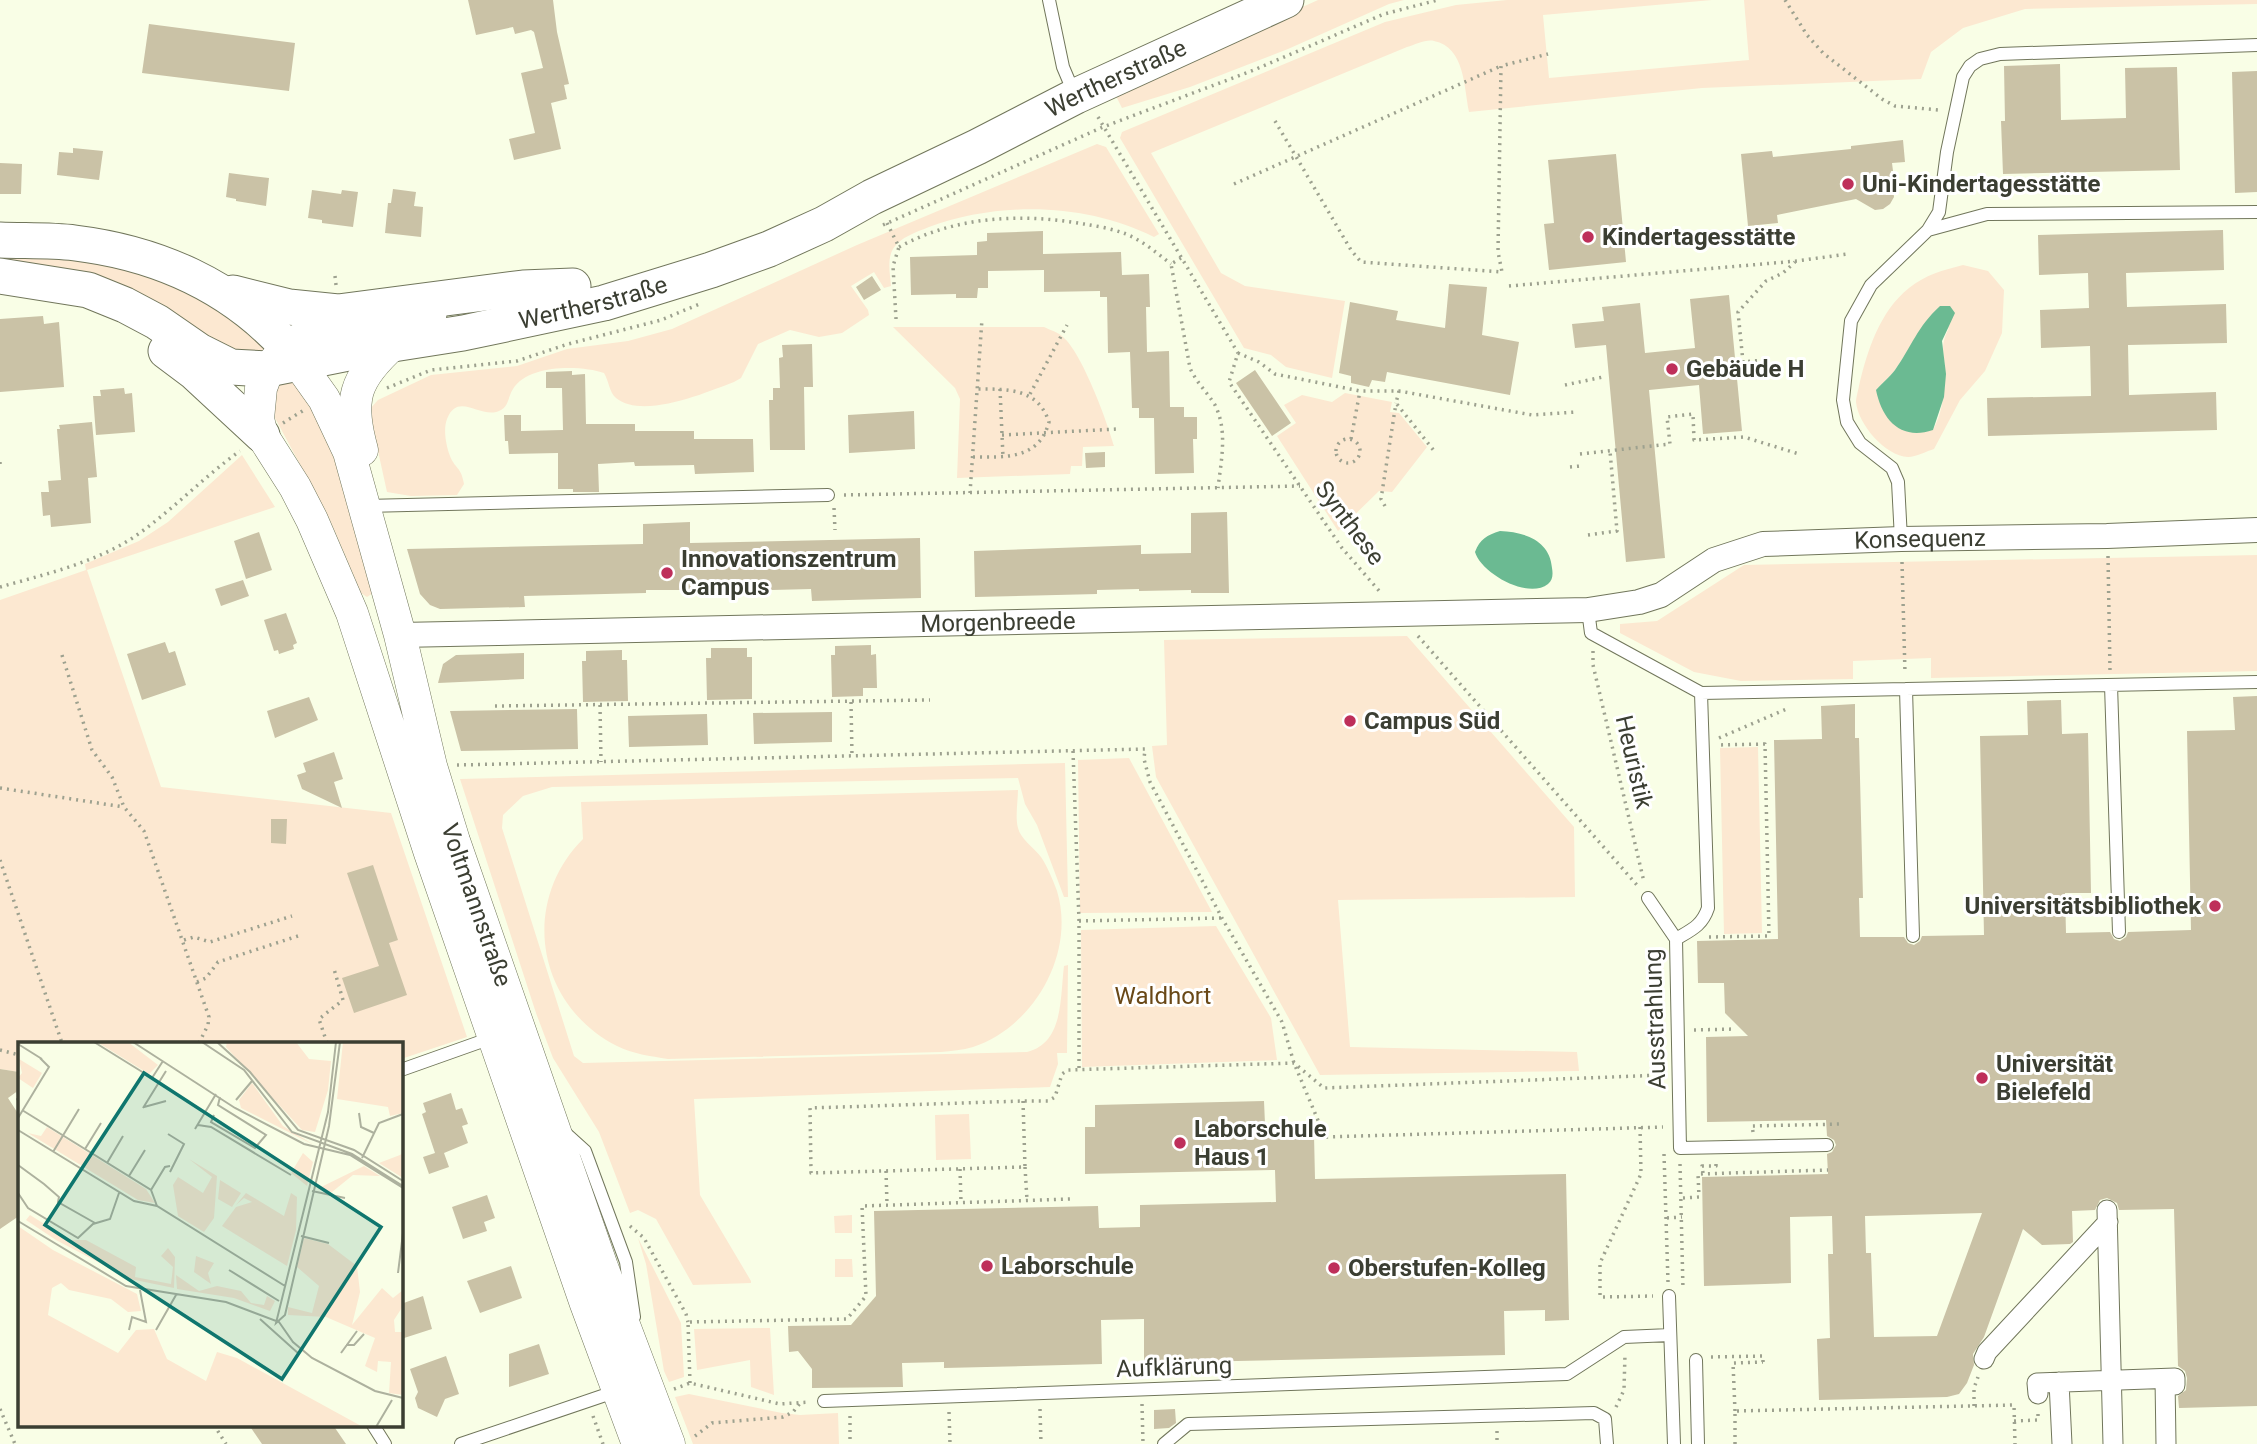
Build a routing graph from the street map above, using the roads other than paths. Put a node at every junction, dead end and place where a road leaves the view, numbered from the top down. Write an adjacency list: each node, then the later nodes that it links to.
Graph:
1 (1049, 0): 4 (lane)
2 (1286, 0): 4 (main road, Wertherstraße)
3 (2257, 45): 7 (lane)
4 (1076, 96): 5 (main road, Wertherstraße)
5 (879, 210): 10 (main road, Wertherstraße); 12 (main road, Wertherstraße)
6 (2257, 212): 7 (lane)
7 (1928, 230): 18 (lane)
8 (0, 240): 11 (main road, Wertherstraße)
9 (4, 277): 13 (main road, Wertherstraße); 14 (main road, Wertherstraße)
10 (573, 286): 11 (main road, Wertherstraße); 13 (main road, Wertherstraße)
11 (219, 290): 13 (main road, Wertherstraße)
12 (393, 344): 13 (main road, Wertherstraße); 16 (street)
13 (285, 360): 14 (street); 16 (street, Voltmannstraße)
14 (271, 430): 21 (street, Voltmannstraße)
15 (828, 495): 16 (lane)
16 (365, 506): 20 (street, Voltmannstraße)
17 (2257, 530): 18 (street, Konsequenz)
18 (1901, 539): 19 (street, Konsequenz)
19 (1592, 618): 20 (street, Morgenbreede); 25 (lane)
20 (400, 635): 21 (street); 47 (street, Voltmannstraße)
21 (360, 637): 30 (street, Voltmannstraße)
22 (2257, 682): 23 (lane)
23 (2111, 685): 24 (lane); 27 (lane)
24 (1906, 689): 25 (lane); 28 (lane)
25 (1701, 693): 29 (lane)
26 (1648, 898): 29 (lane, Ausstrahlung)
27 (2119, 932)
28 (1913, 936)
29 (1676, 939): 32 (lane, Ausstrahlung)
30 (494, 1037): 31 (lane); 39 (street, Voltmannstraße)
31 (402, 1070)
32 (1827, 1145)
33 (1668, 1291): 34 (lane)
34 (1670, 1335): 41 (lane, Aufklärung); 50 (lane)
35 (1984, 1359): 37 (street)
36 (1696, 1360): 51 (lane)
37 (2112, 1381): 38 (street); 53 (street); 54 (street)
38 (2059, 1382): 40 (street); 52 (street)
39 (617, 1391): 45 (lane); 46 (street, Voltmannstraße)
40 (2038, 1394)
41 (824, 1401)
42 (2176, 1420): 55 (street)
43 (374, 1426): 44 (lane)
44 (385, 1444)
45 (461, 1444)
46 (638, 1444)
47 (669, 1444)
48 (1164, 1444): 49 (lane)
49 (1607, 1444)
50 (1674, 1444)
51 (1698, 1444)
52 (2062, 1444)
53 (2113, 1444)
54 (2166, 1444)
55 (2177, 1444)

